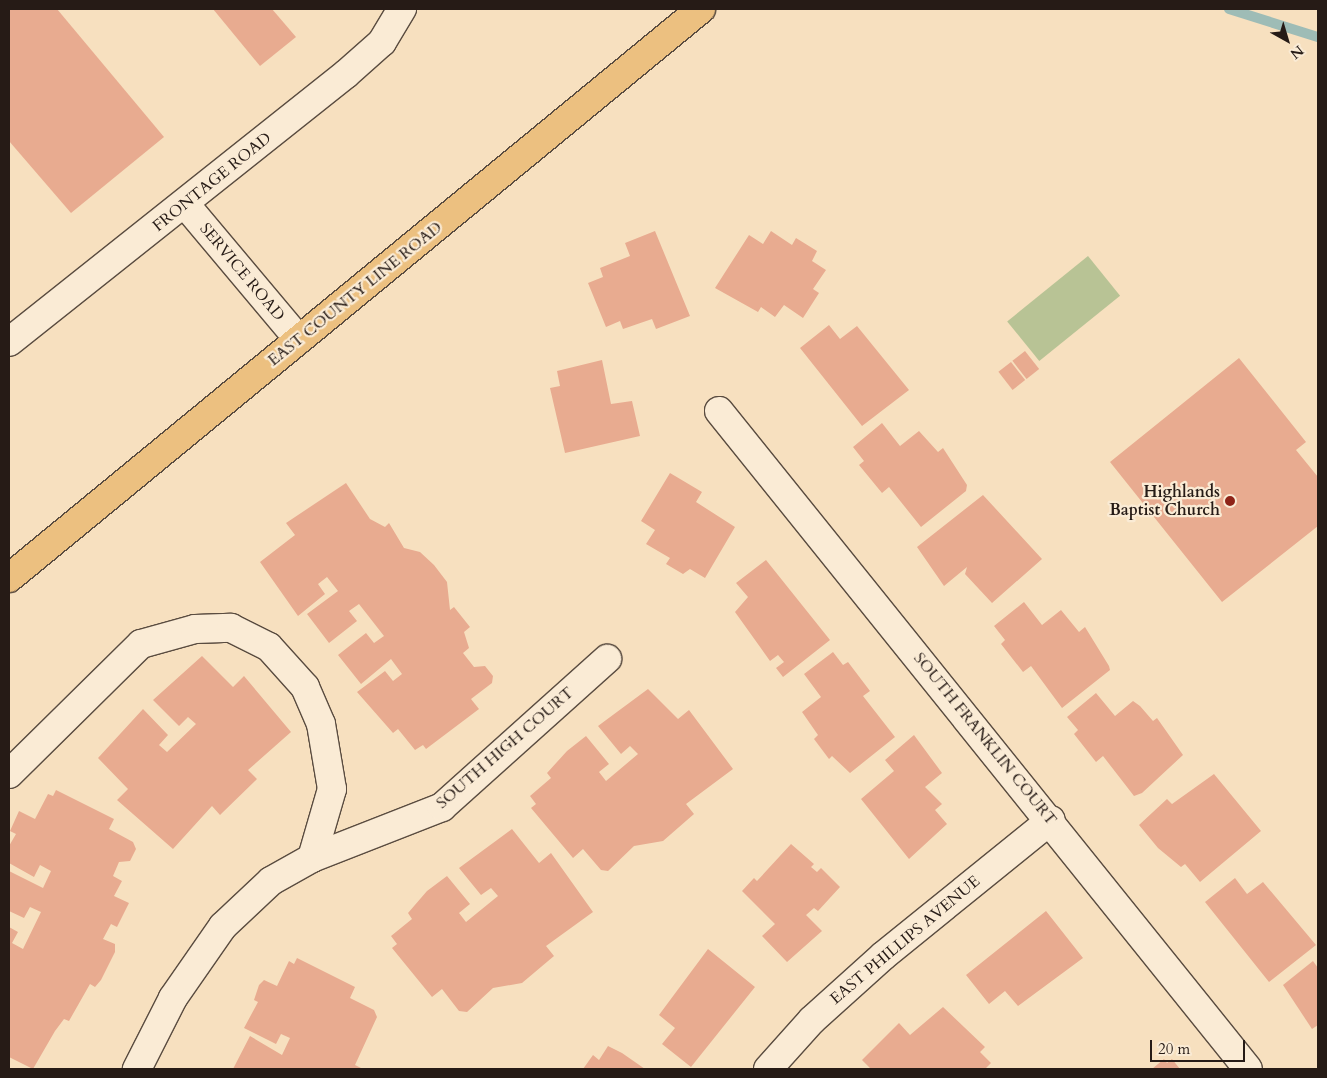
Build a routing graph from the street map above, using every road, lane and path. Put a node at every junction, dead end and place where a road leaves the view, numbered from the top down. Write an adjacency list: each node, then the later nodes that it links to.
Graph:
1 (402, 9): 3 (street, FRONTAGE ROAD)
2 (700, 9): 4 (main road, EAST COUNTY LINE ROAD)
3 (185, 204): 4 (street, SERVICE ROAD); 5 (street, FRONTAGE ROAD)
4 (299, 340): 7 (main road, EAST COUNTY LINE ROAD)
5 (9, 342)
6 (719, 411): 10 (street, SOUTH FRANKLIN COURT)
7 (9, 578)
8 (607, 659): 11 (street, SOUTH HIGH COURT)
9 (9, 774): 11 (street)
10 (1051, 820): 13 (street, EAST PHILLIPS AVENUE); 14 (street, SOUTH FRANKLIN COURT)
11 (312, 858): 12 (street, SOUTH HIGH COURT)
12 (137, 1069)
13 (768, 1069)
14 (1248, 1069)

